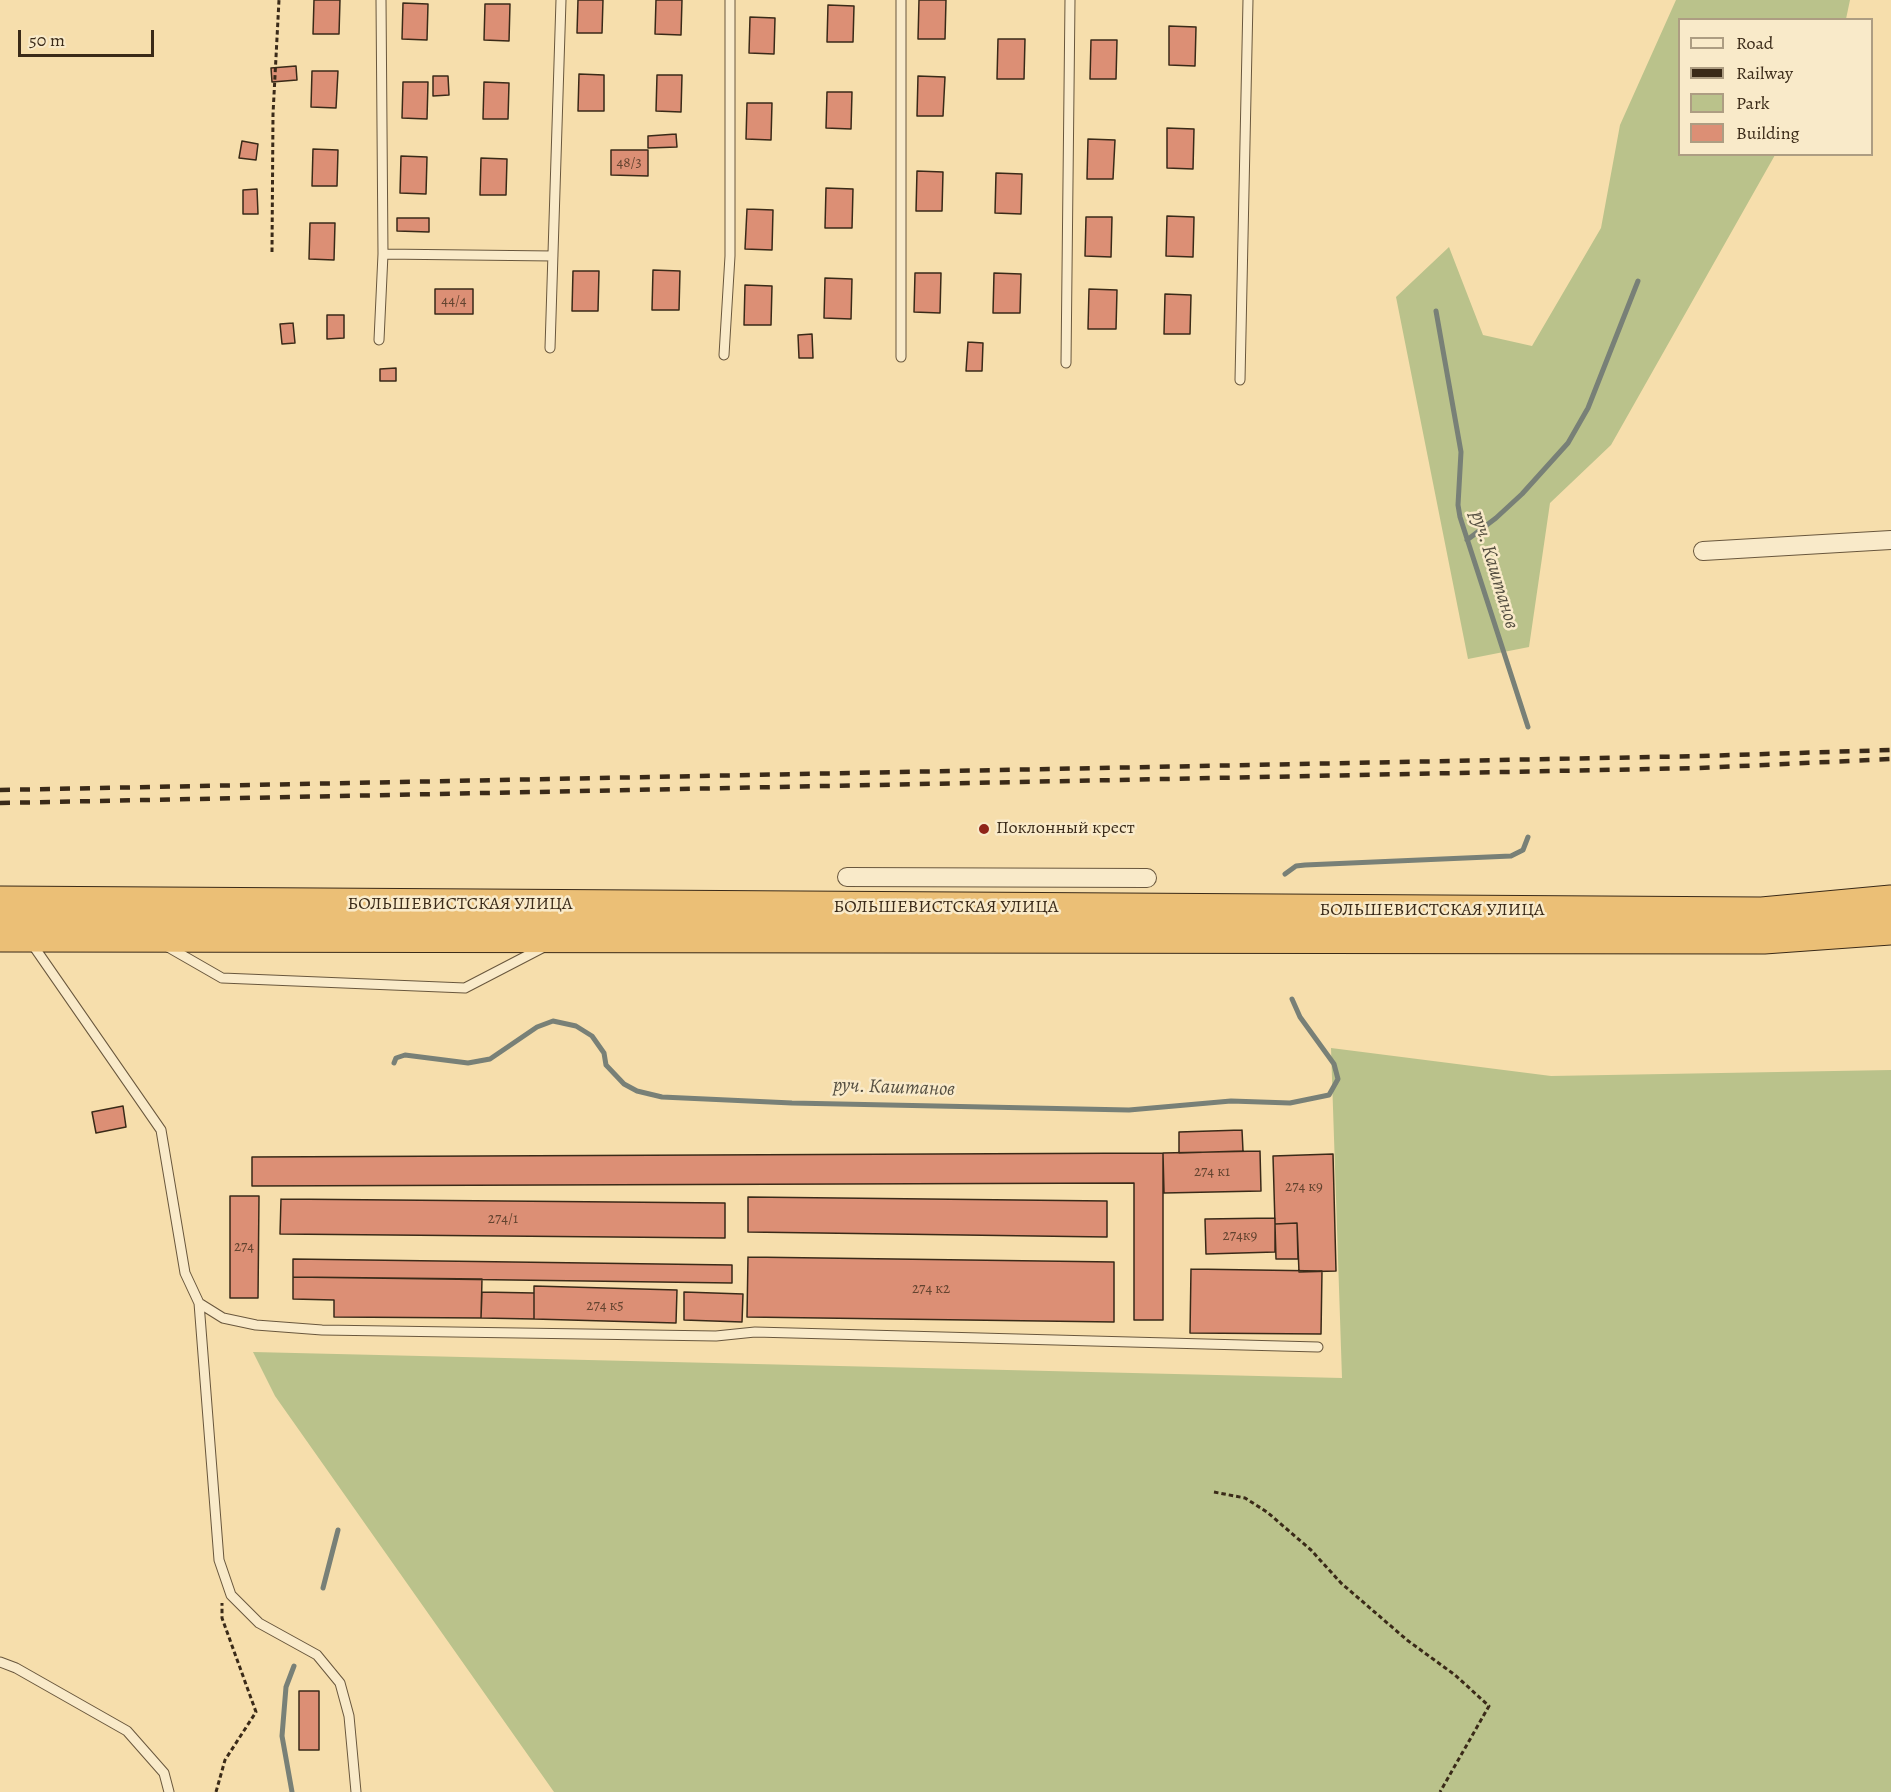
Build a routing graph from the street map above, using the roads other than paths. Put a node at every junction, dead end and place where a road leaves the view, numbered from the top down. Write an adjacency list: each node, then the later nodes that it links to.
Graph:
1 (381, 0): 7 (lane)
2 (561, 0): 8 (lane)
3 (730, 0): 11 (lane)
4 (901, 0): 12 (lane)
5 (1070, 0): 13 (lane)
6 (1248, 0): 14 (lane)
7 (383, 254): 8 (lane); 9 (lane)
8 (553, 256): 10 (lane)
9 (379, 340)
10 (550, 348)
11 (724, 355)
12 (901, 357)
13 (1066, 363)
14 (1240, 380)
15 (1891, 540): 16 (street)
16 (1703, 551)
17 (847, 877): 18 (street)
18 (1147, 878)
19 (1891, 902): 20 (highway, БОЛЬШЕВИСТСКАЯ УЛИЦА)
20 (0, 903)
21 (1891, 928): 24 (highway, БОЛЬШЕВИСТСКАЯ УЛИЦА)
22 (13, 935): 23 (highway, БОЛЬШЕВИСТСКАЯ УЛИЦА); 25 (lane)
23 (148, 935): 24 (highway, БОЛЬШЕВИСТСКАЯ УЛИЦА); 24 (lane)
24 (566, 936)
25 (199, 1303): 26 (lane); 29 (lane)
26 (1318, 1347)
27 (0, 1662): 28 (lane)
28 (169, 1792)
29 (356, 1792)

